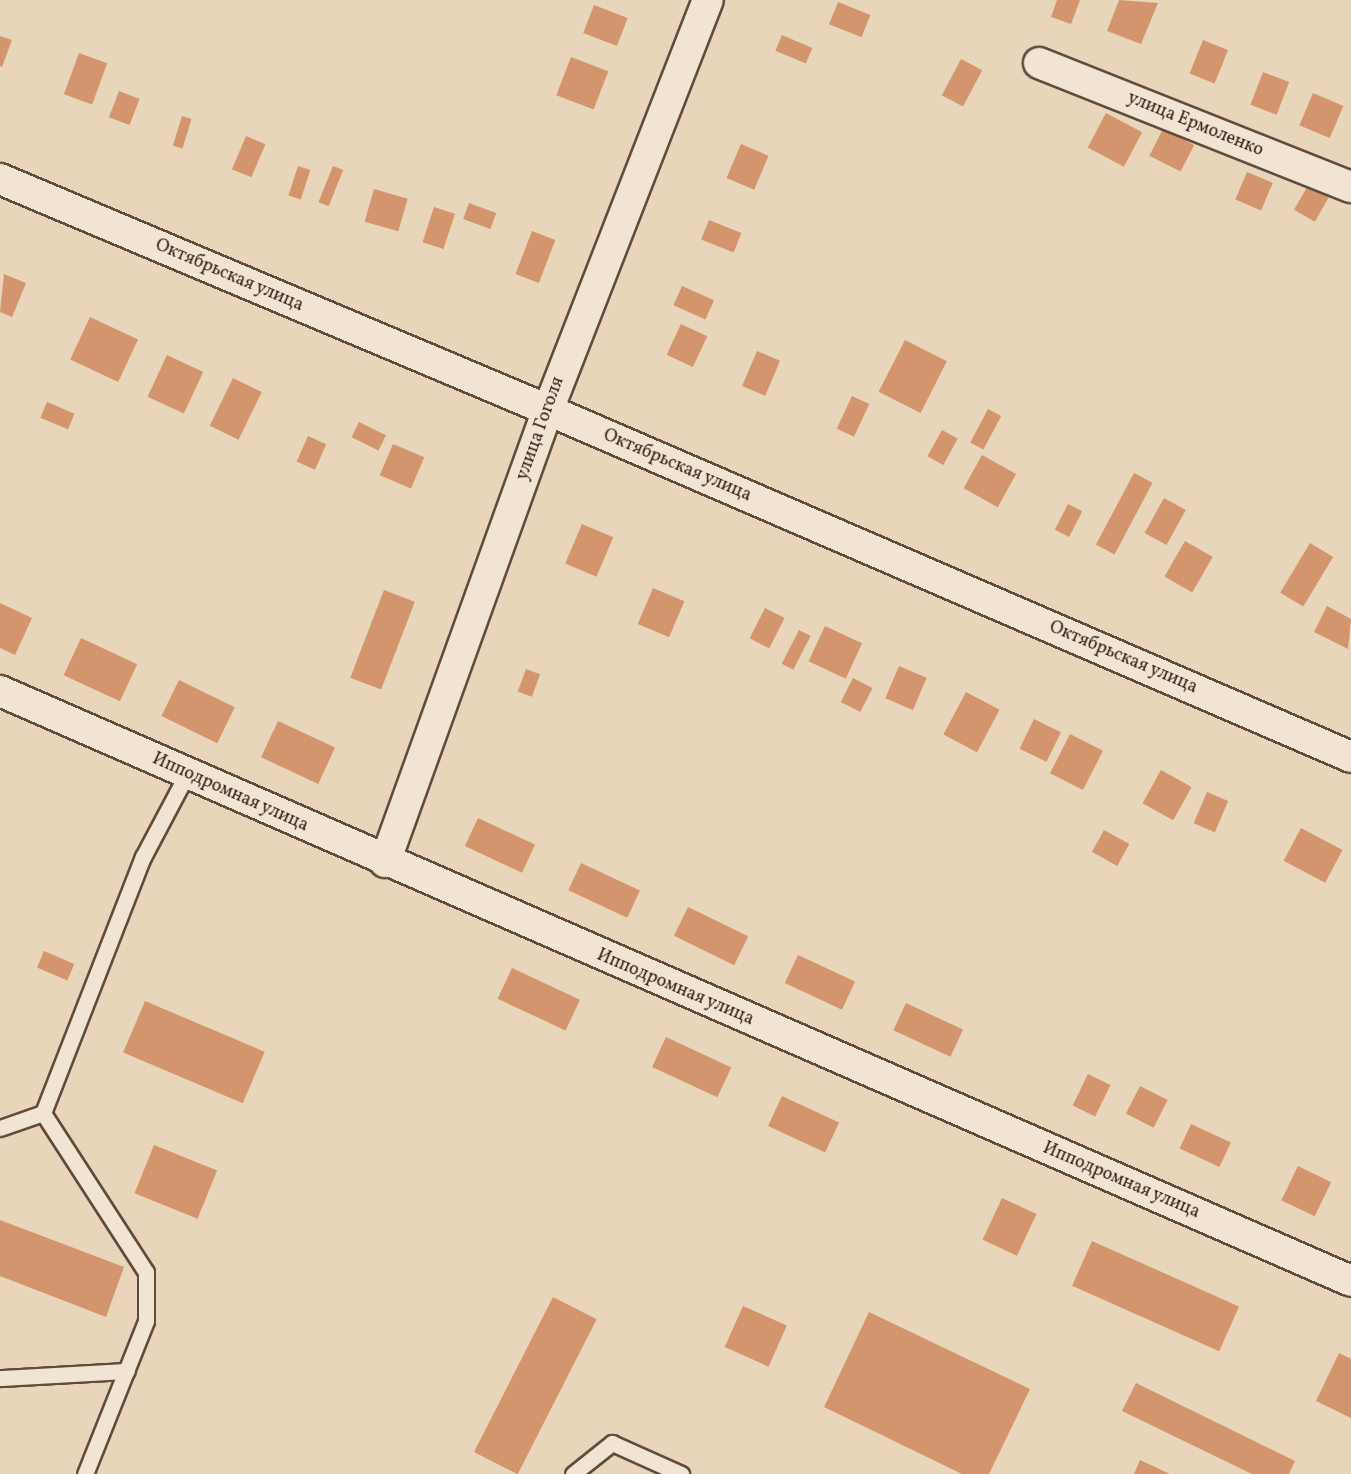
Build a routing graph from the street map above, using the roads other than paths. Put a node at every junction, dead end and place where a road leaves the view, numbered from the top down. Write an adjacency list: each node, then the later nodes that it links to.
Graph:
1 (708, 0): 5 (street, улица Гоголя)
2 (1039, 63): 4 (street, улица Ермоленко)
3 (0, 180): 5 (street, Октябрьская улица)
4 (1351, 187)
5 (548, 410): 7 (street, Октябрьская улица); 9 (street, улица Гоголя)
6 (0, 691): 8 (street, Ипподромная улица)
7 (1351, 757)
8 (187, 774): 9 (street, Ипподромная улица); 10 (lane)
9 (385, 862): 12 (street, Ипподромная улица)
10 (43, 1113): 11 (lane); 13 (lane)
11 (0, 1128)
12 (1351, 1281)
13 (127, 1371): 14 (lane); 15 (lane)
14 (0, 1378)
15 (85, 1474)
16 (573, 1474): 17 (lane)
17 (681, 1474)

